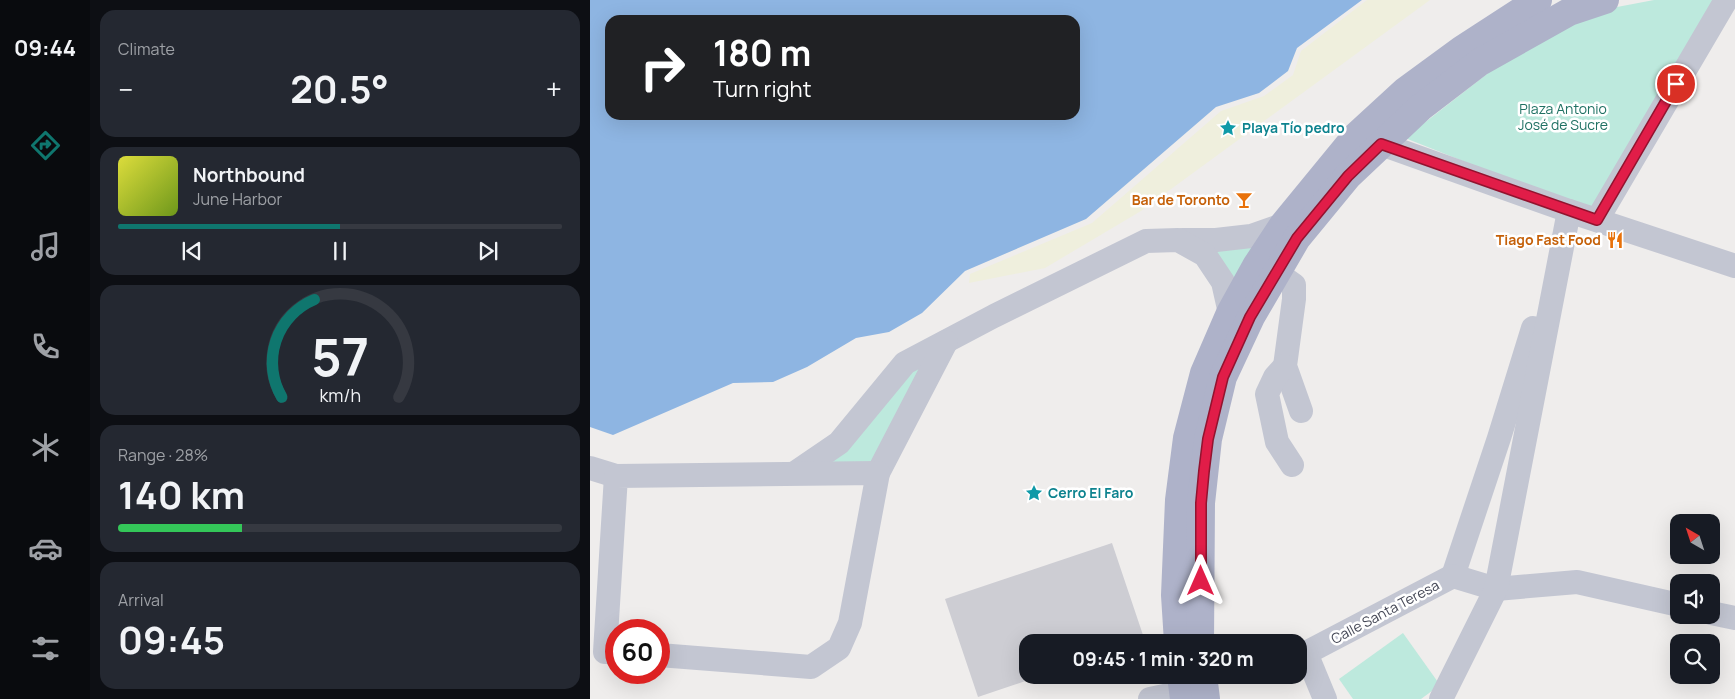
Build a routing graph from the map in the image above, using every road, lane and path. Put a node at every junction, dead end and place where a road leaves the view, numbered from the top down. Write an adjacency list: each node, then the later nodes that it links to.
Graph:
1 (1538, 0): 7 (main road)
2 (1606, 0): 4 (main road)
3 (1726, 0): 6 (street)
4 (1381, 144): 5 (street); 10 (main road)
5 (1569, 211): 6 (street); 20 (street); 21 (street)
6 (1597, 220): 9 (street)
7 (1283, 225): 8 (street); 11 (main road)
8 (1178, 240): 11 (street); 12 (street)
9 (1735, 266)
10 (1277, 273): 13 (street); 27 (main road)
11 (1230, 313): 26 (main road)
12 (946, 342): 17 (street); 18 (street)
13 (1285, 366): 14 (street); 15 (street)
14 (1301, 412)
15 (1292, 465)
16 (590, 468): 19 (street)
17 (795, 473): 18 (street); 19 (street)
18 (878, 473): 31 (street)
19 (616, 476): 25 (street)
20 (1453, 576): 21 (street, Calle Santa Teresa); 29 (street, Calle Santa Teresa)
21 (1496, 589): 22 (street, Calle Santa Teresa); 36 (street)
22 (1670, 603)
23 (1720, 615): 24 (street)
24 (1735, 618)
25 (606, 619)
26 (1177, 634)
27 (1200, 634)
28 (605, 637): 30 (street)
29 (1307, 650)
30 (605, 652)
31 (670, 657)
32 (1307, 663): 35 (street)
33 (1194, 688): 34 (street)
34 (1150, 699)
35 (1325, 699)
36 (1441, 699)

